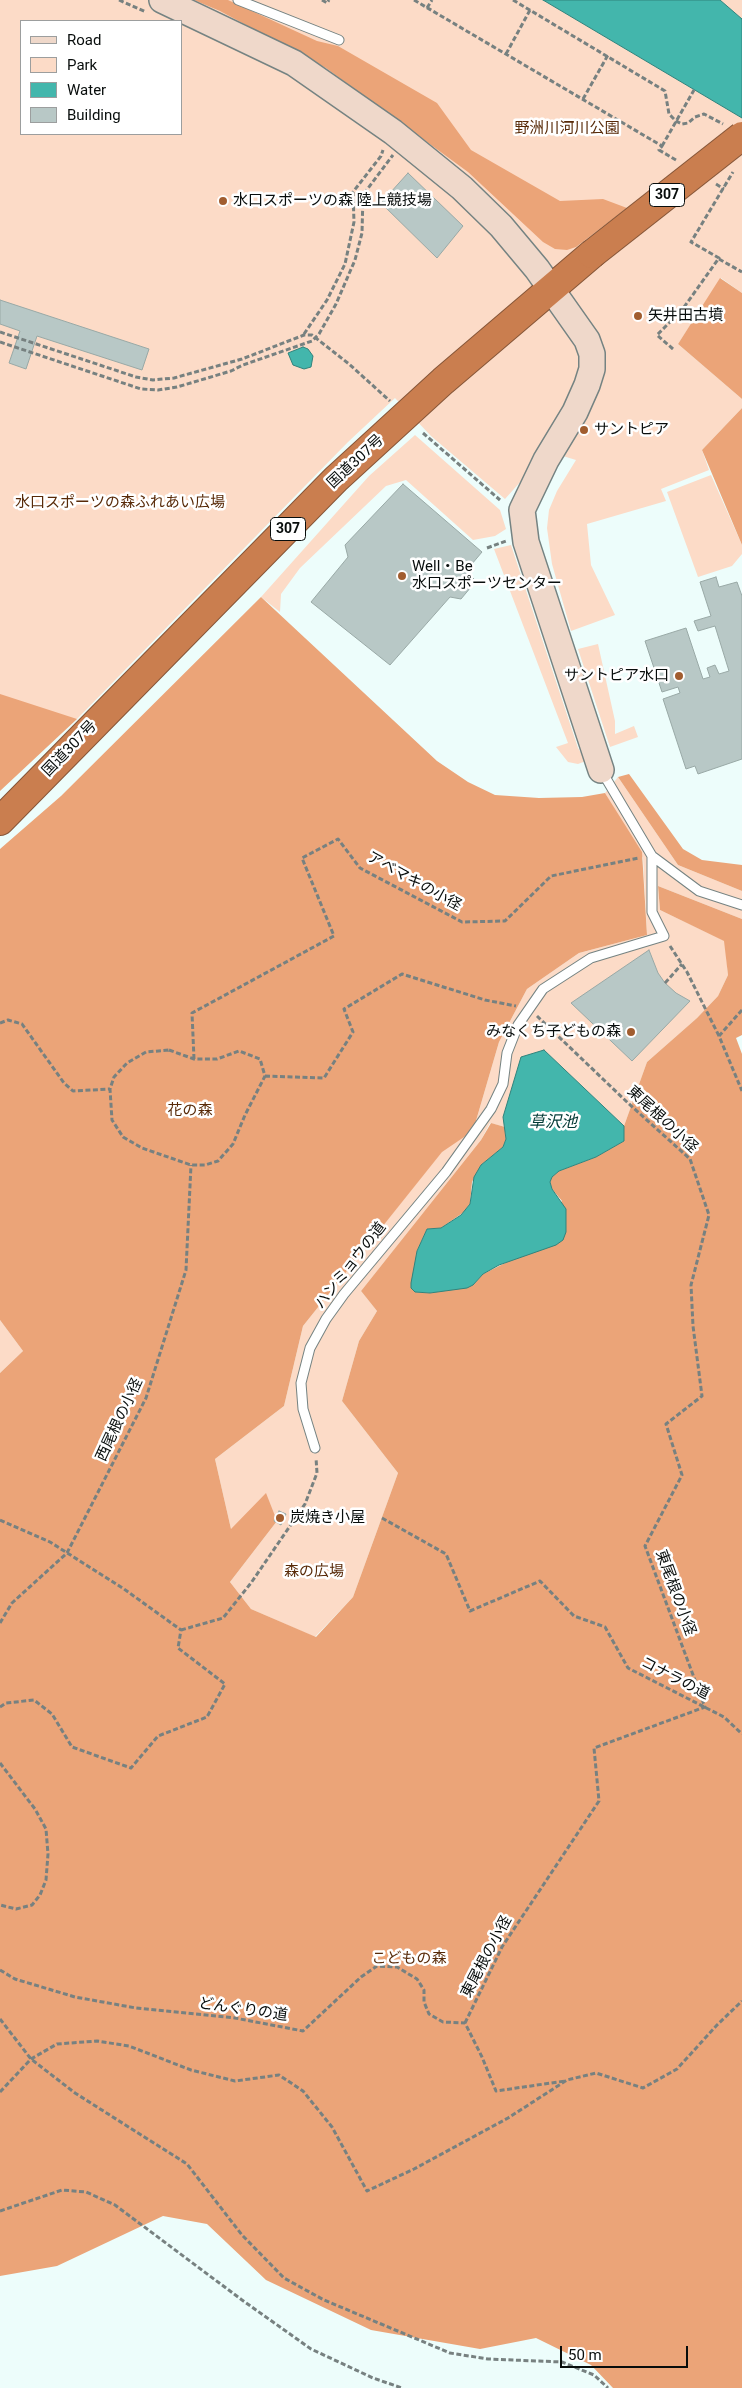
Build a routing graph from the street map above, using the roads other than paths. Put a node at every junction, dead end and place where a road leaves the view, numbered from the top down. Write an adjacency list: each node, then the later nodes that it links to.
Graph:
1 (162, 0): 5 (street)
2 (238, 0): 3 (lane)
3 (339, 40)
4 (734, 131): 5 (highway, 国道307号 / 307, bridge)
5 (551, 288): 6 (street); 7 (highway, 国道307号 / 307)
6 (601, 770): 8 (lane)
7 (0, 821)
8 (652, 856): 9 (lane); 10 (lane, ハンミョウの道)
9 (742, 905)
10 (315, 1448)

